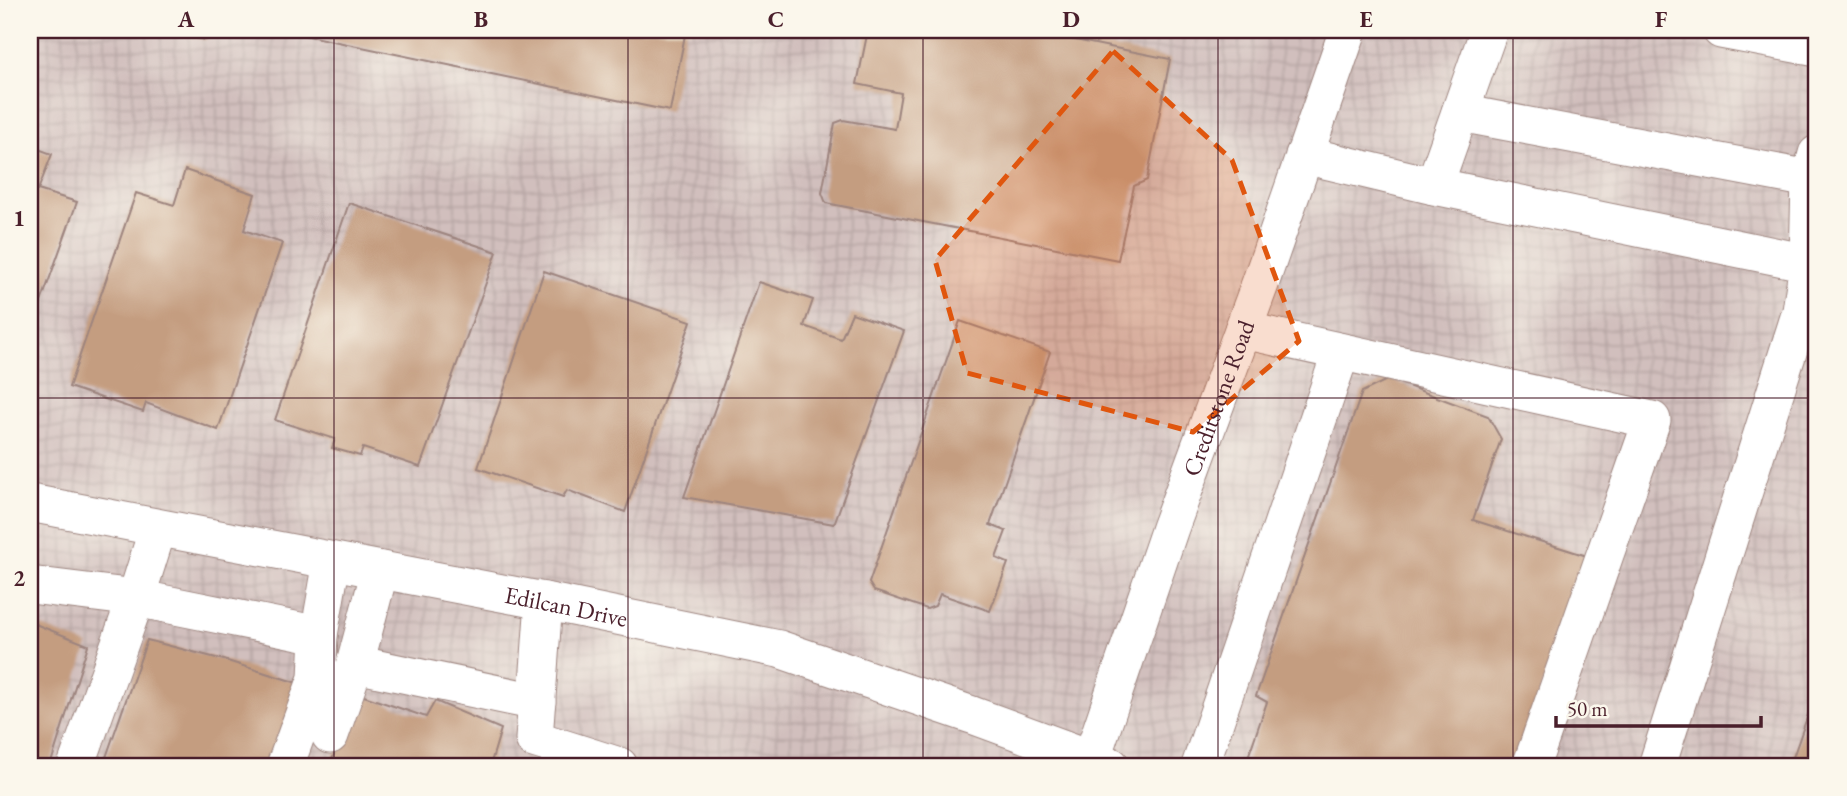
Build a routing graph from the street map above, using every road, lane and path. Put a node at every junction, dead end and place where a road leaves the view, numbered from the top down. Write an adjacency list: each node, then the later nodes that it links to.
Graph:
1 (1348, 30): 6 (street, Creditstone Road)
2 (1489, 30): 5 (street)
3 (1721, 30): 4 (street)
4 (1817, 48)
5 (1460, 113): 7 (street); 8 (street)
6 (1304, 155): 8 (street); 10 (street, Creditstone Road)
7 (1813, 166): 9 (street)
8 (1434, 186): 9 (street)
9 (1808, 263): 29 (street)
10 (1243, 330): 11 (street); 23 (street, Creditstone Road)
11 (1341, 352): 27 (street); 28 (street)
12 (30, 503): 13 (street, Edilcan Drive)
13 (159, 528): 14 (street, Edilcan Drive); 17 (street)
14 (332, 561): 15 (street, Edilcan Drive); 19 (street)
15 (380, 570): 18 (street, Edilcan Drive); 20 (street)
16 (30, 585): 17 (street)
17 (136, 598): 19 (street); 24 (street)
18 (544, 601): 21 (street); 23 (street, Edilcan Drive)
19 (319, 635): 25 (street)
20 (355, 664): 21 (street); 22 (street)
21 (537, 702): 26 (street)
22 (330, 735)
23 (1097, 764)
24 (76, 766)
25 (285, 766)
26 (619, 766)
27 (1200, 766)
28 (1531, 766)
29 (1657, 766)

